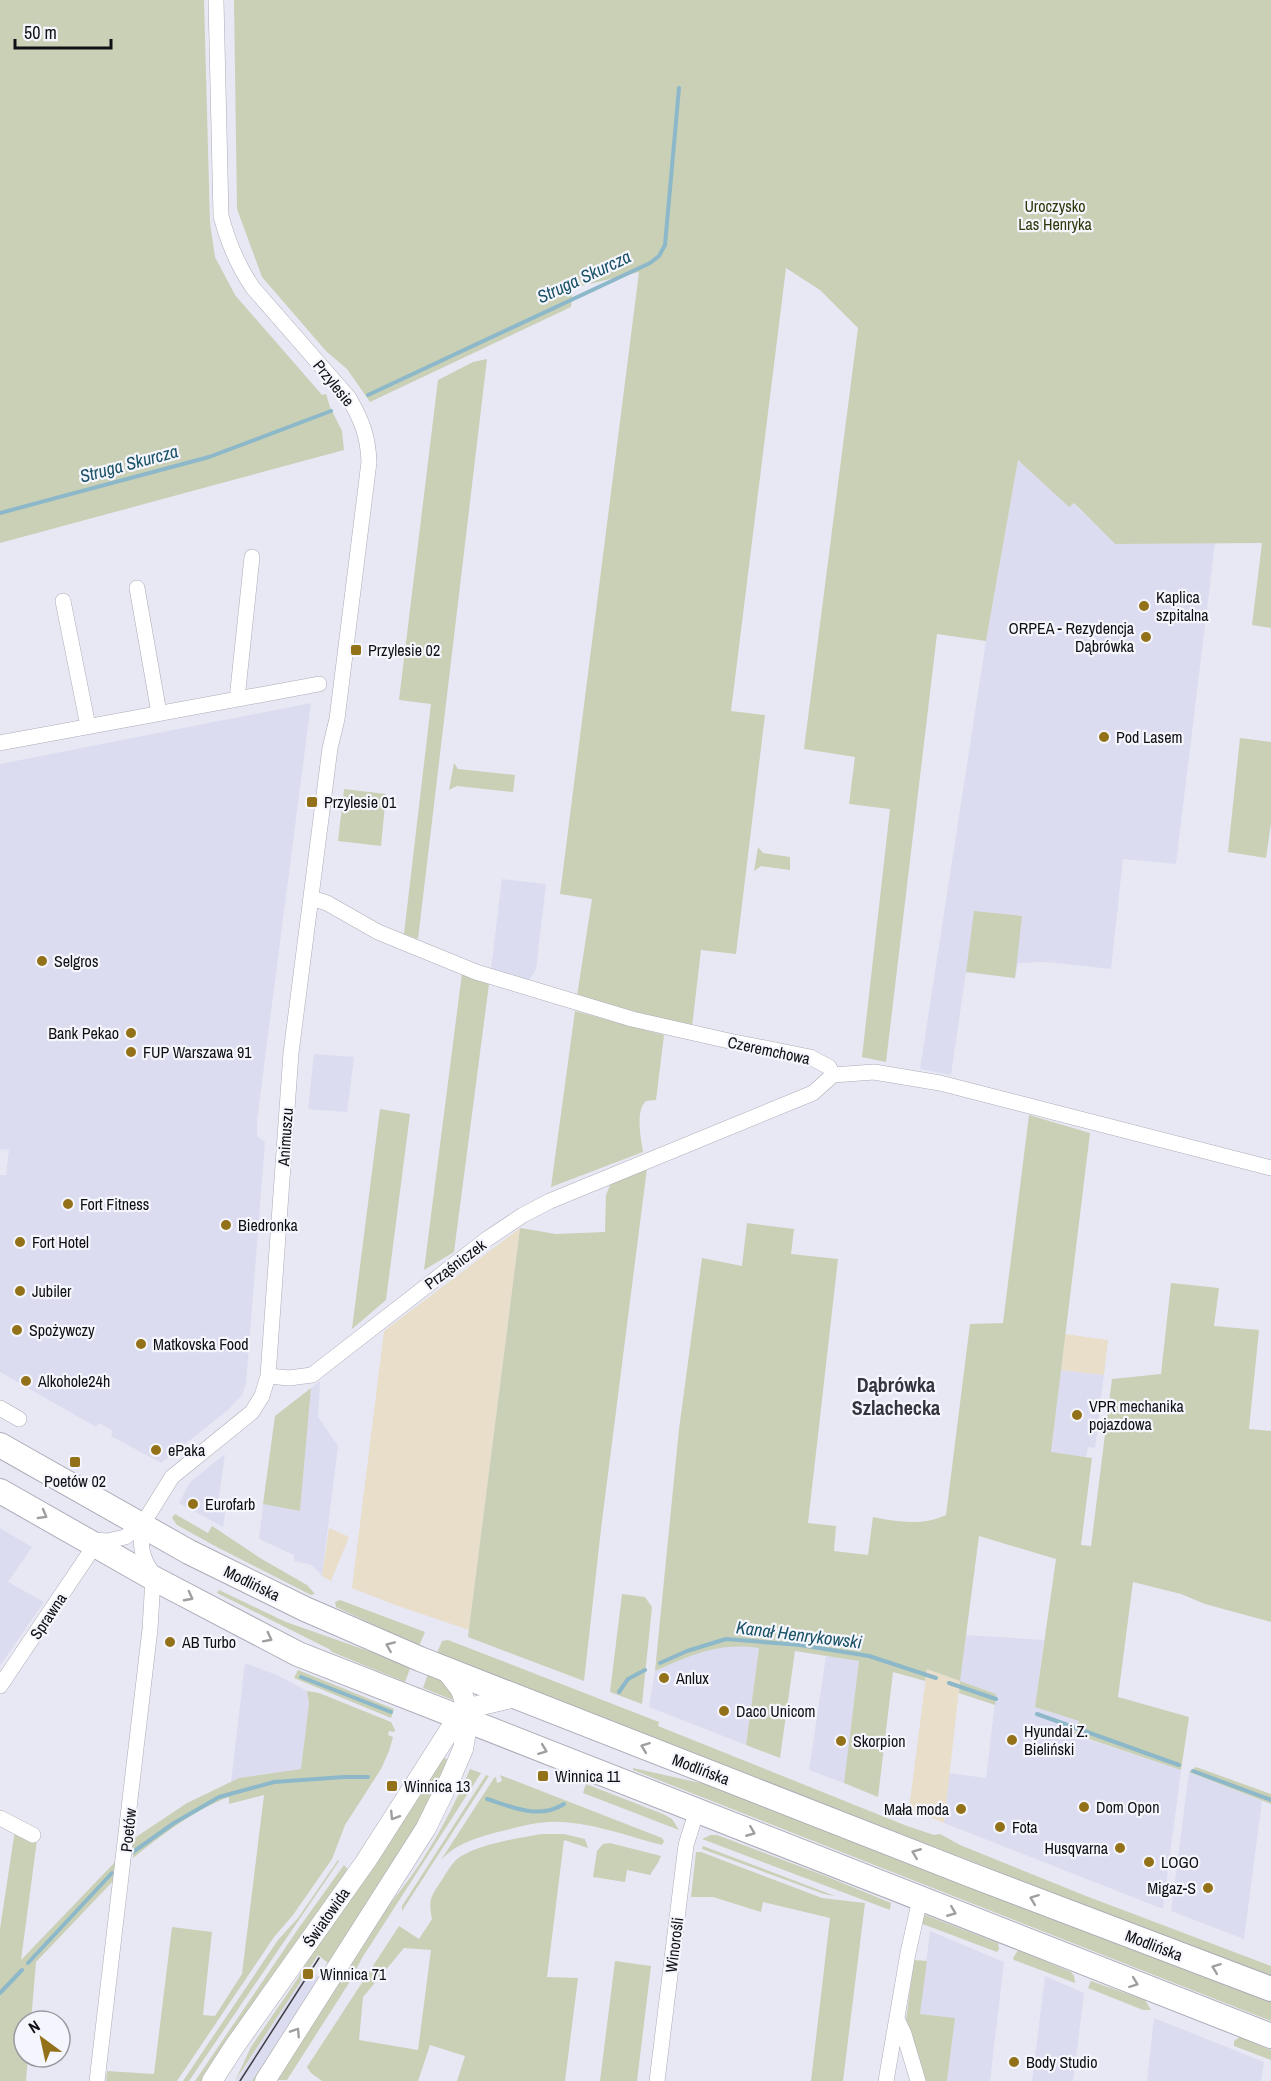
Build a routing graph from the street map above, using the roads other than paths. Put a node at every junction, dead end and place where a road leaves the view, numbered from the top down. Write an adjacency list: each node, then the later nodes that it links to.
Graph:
1 (216, 0): 10 (street, Przylesie)
2 (252, 557): 6 (street)
3 (136, 588): 7 (street)
4 (63, 601): 8 (street)
5 (318, 684): 6 (street)
6 (237, 699): 7 (street)
7 (159, 713): 8 (street)
8 (88, 726): 9 (street)
9 (0, 743)
10 (311, 898): 11 (street, Czeremchowa); 13 (street, Animuszu)
11 (832, 1075): 12 (street); 13 (street, Prząśniczek)
12 (1271, 1168)
13 (268, 1376): 18 (street)
14 (0, 1408): 15 (street)
15 (19, 1419)
16 (0, 1445): 18 (main road, Modlińska)
17 (0, 1491): 19 (main road, one-way to 19)
18 (141, 1526): 19 (street); 20 (street); 21 (main road, Modlińska, one-way to 18)
19 (90, 1542): 20 (main road); 22 (street, Sprawna)
20 (157, 1580): 24 (main road, one-way to 24); 36 (street, Poetów)
21 (444, 1668): 23 (main road, Modlińska); 25 (street)
22 (0, 1686)
23 (515, 1697): 25 (street); 33 (main road, Modlińska, one-way to 23)
24 (422, 1703): 25 (main road); 27 (street)
25 (465, 1715): 26 (main road); 27 (street, Światowida); 28 (street)
26 (504, 1735): 28 (street); 29 (main road, one-way to 29)
27 (436, 1749): 37 (street, Światowida, one-way to 37)
28 (459, 1758): 38 (street, one-way to 28)
29 (697, 1810): 32 (main road, one-way to 32); 39 (street, Winorośli)
30 (0, 1818): 31 (street)
31 (33, 1835)
32 (920, 1899): 34 (street); 35 (main road, one-way to 35)
33 (1271, 1989)
34 (897, 2019): 40 (street); 41 (street)
35 (1271, 2036)
36 (97, 2081)
37 (212, 2081)
38 (265, 2081)
39 (657, 2081)
40 (886, 2081)
41 (918, 2081)

